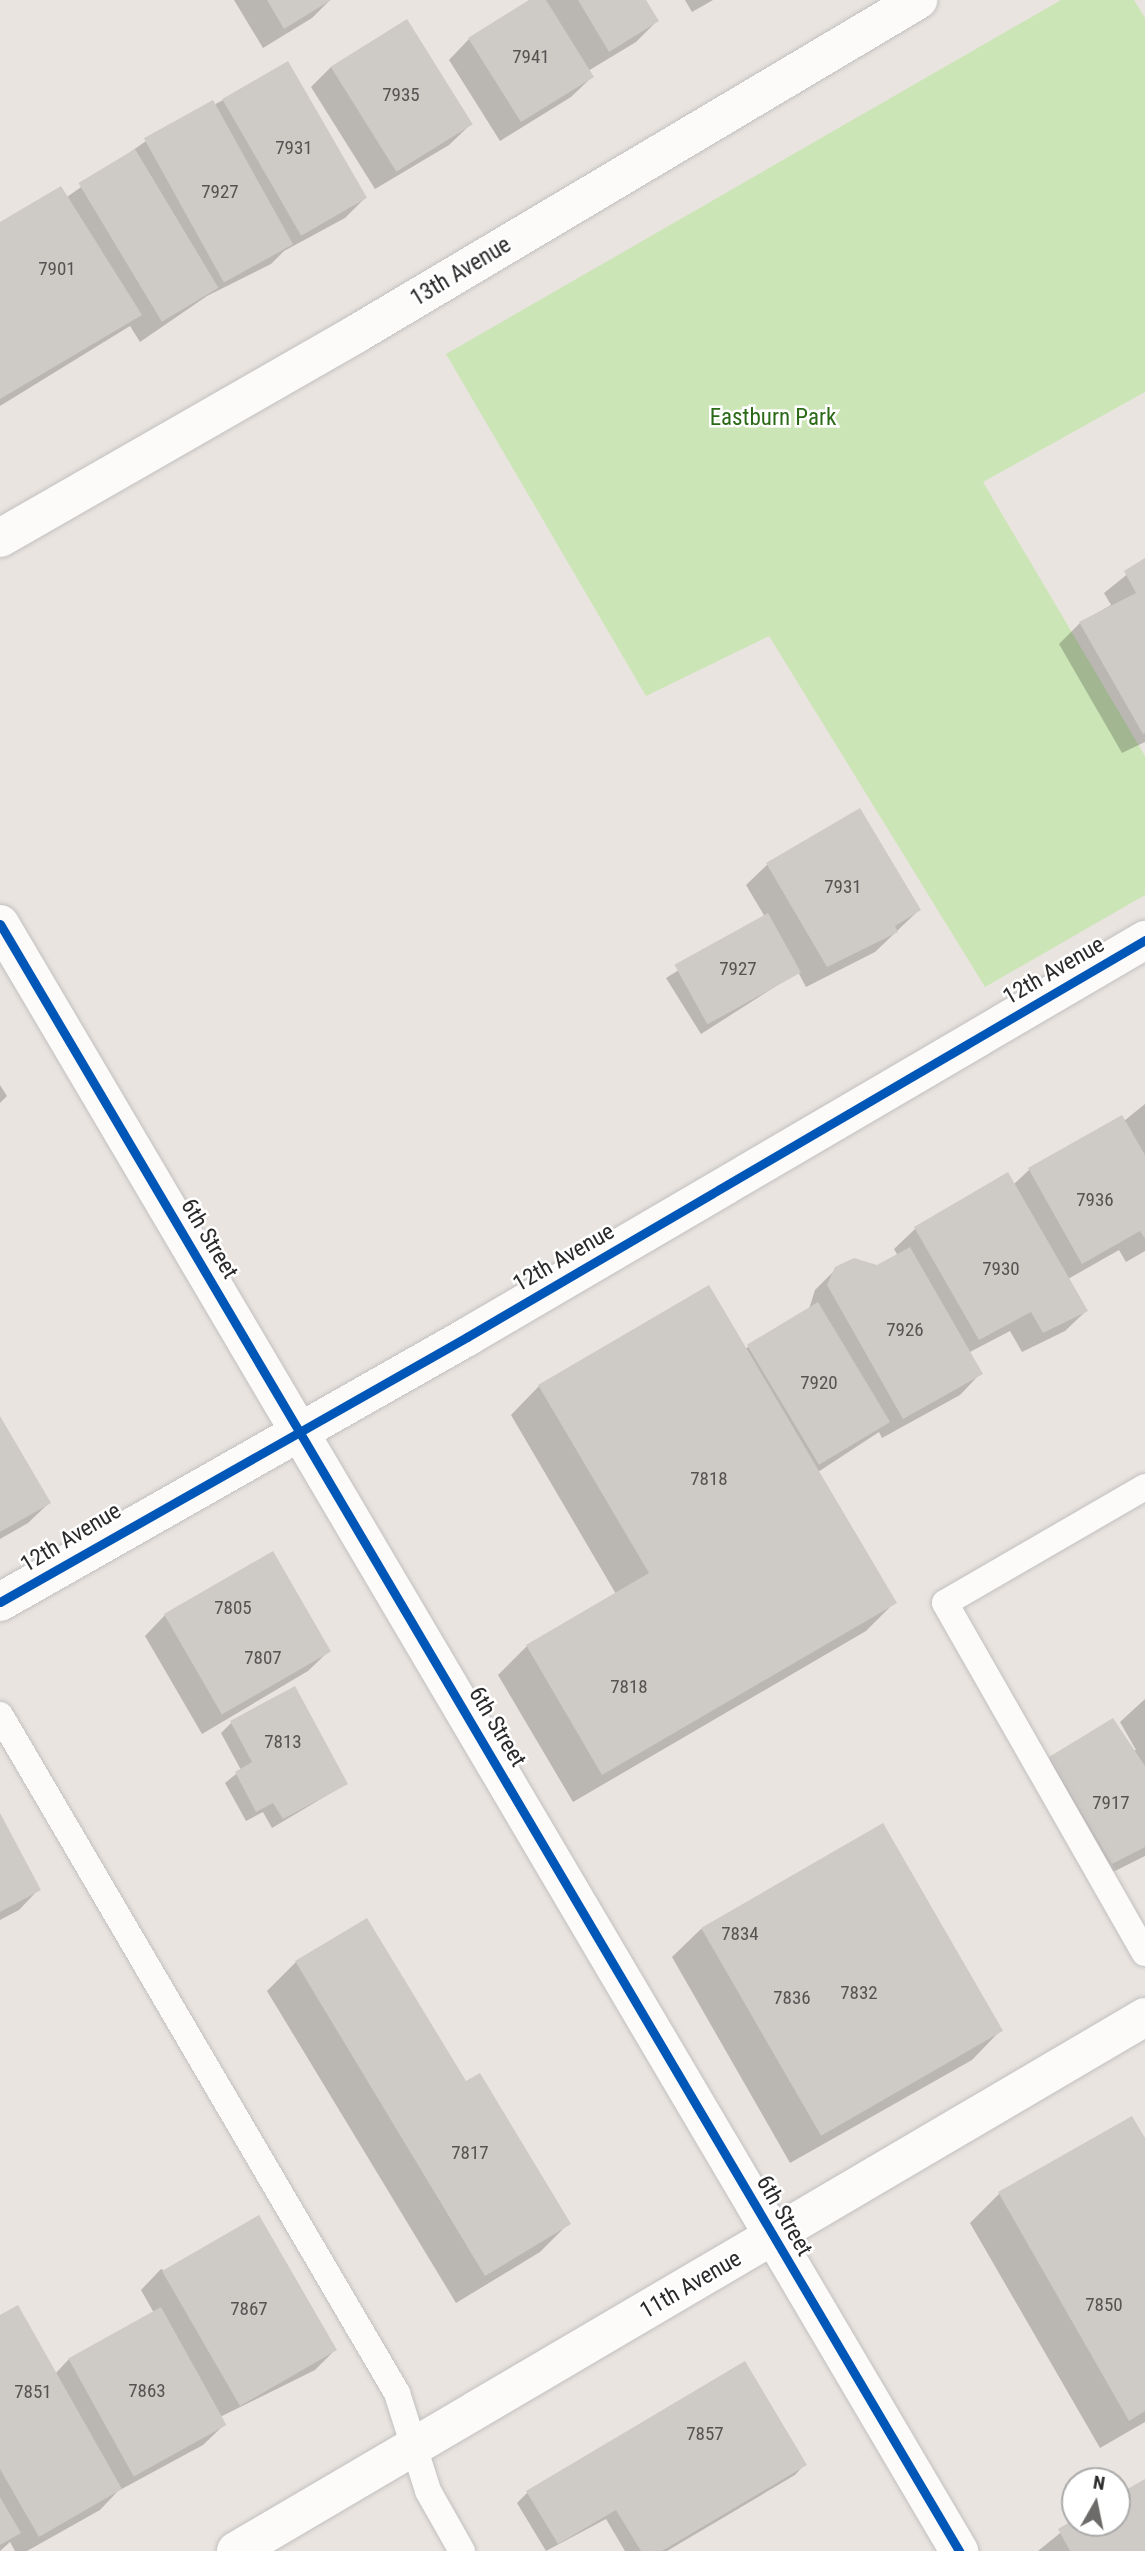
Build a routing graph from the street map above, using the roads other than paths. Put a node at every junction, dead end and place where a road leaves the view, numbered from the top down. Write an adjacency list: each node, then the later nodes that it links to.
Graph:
1 (918, 0): 2 (street, 13th Avenue)
2 (0, 538)
3 (0, 924): 5 (street, 6th Street)
4 (1145, 940): 5 (street, 12th Avenue)
5 (299, 1431): 7 (street, 12th Avenue); 11 (street, 6th Street)
6 (1145, 1487): 9 (lane)
7 (0, 1602)
8 (0, 1715): 12 (lane)
9 (1145, 1953)
10 (1145, 2017): 11 (street, 11th Avenue)
11 (774, 2237): 12 (street, 11th Avenue); 15 (street, 6th Street)
12 (414, 2444): 13 (street, 11th Avenue); 14 (lane)
13 (236, 2551)
14 (462, 2551)
15 (959, 2551)

